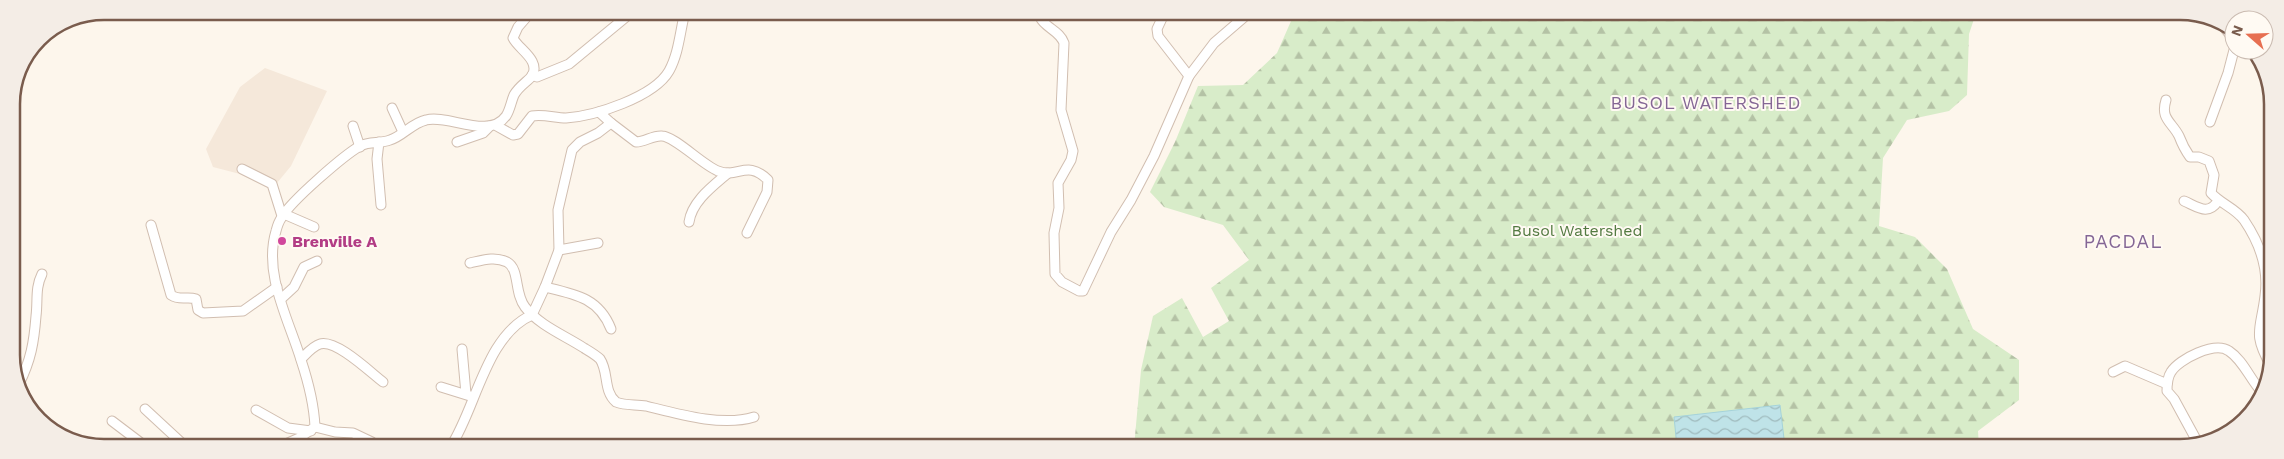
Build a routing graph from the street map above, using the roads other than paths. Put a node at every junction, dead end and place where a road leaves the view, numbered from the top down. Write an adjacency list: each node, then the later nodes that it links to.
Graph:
1 (524, 20): 8 (street)
2 (622, 20): 8 (street)
3 (683, 20): 12 (street)
4 (1040, 20): 9 (street)
5 (1161, 20): 9 (street)
6 (1241, 20): 9 (street)
7 (2231, 60): 13 (street)
8 (532, 75): 15 (street)
9 (1189, 76)
10 (2166, 100): 24 (street)
11 (392, 108): 17 (street)
12 (599, 112): 14 (street); 15 (street)
13 (2210, 122)
14 (611, 123): 22 (street); 32 (street)
15 (493, 125): 17 (street); 19 (street)
16 (353, 126): 20 (street)
17 (404, 132): 18 (street)
18 (379, 142): 20 (street); 25 (street)
19 (457, 142)
20 (360, 147): 26 (street)
21 (242, 169): 26 (street)
22 (728, 173): 27 (street); 30 (street)
23 (2184, 201): 24 (street)
24 (2218, 201): 35 (street)
25 (381, 205)
26 (283, 215): 29 (street); 37 (street)
27 (689, 222)
28 (151, 225): 37 (street)
29 (314, 227)
30 (747, 233)
31 (598, 243): 32 (street)
32 (559, 250): 38 (street)
33 (317, 261): 39 (street)
34 (470, 263): 41 (street)
35 (2264, 264)
36 (42, 274): 47 (street)
37 (277, 287): 39 (street)
38 (546, 287): 41 (street); 42 (street)
39 (281, 299): 45 (street)
40 (2264, 302): 44 (street)
41 (532, 315): 52 (street); 55 (street)
42 (611, 329)
43 (462, 349): 52 (street)
44 (2264, 353)
45 (301, 359): 48 (street); 57 (street)
46 (2113, 372): 49 (street)
47 (22, 374)
48 (382, 382)
49 (2167, 384): 51 (street); 58 (street)
50 (441, 387): 52 (street)
51 (2258, 387)
52 (470, 396): 63 (street)
53 (146, 410): 60 (street)
54 (256, 410): 57 (street)
55 (754, 417)
56 (112, 421): 59 (street)
57 (313, 429): 61 (street); 62 (street)
58 (2195, 437)
59 (136, 439)
60 (177, 439)
61 (294, 439)
62 (366, 439)
63 (454, 439)

